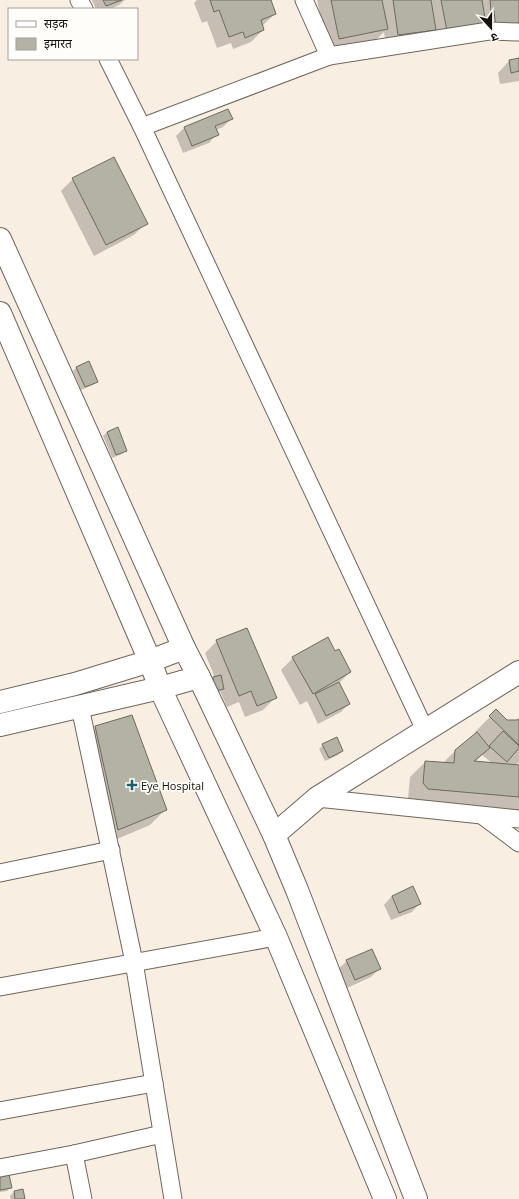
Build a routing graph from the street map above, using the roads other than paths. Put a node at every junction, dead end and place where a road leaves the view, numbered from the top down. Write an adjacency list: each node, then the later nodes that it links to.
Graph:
1 (304, 0): 3 (street)
2 (519, 32): 3 (street)
3 (329, 56): 5 (street)
4 (108, 60): 5 (street)
5 (142, 127): 16 (street)
6 (0, 239): 8 (main road)
7 (2, 322): 9 (main road)
8 (184, 648): 9 (main road); 11 (main road)
9 (150, 661): 12 (main road); 13 (main road)
10 (519, 672): 16 (main road)
11 (199, 677): 12 (main road); 20 (main road)
12 (160, 688): 14 (main road); 24 (main road)
13 (0, 702)
14 (80, 707): 15 (main road); 22 (street)
15 (0, 725)
16 (425, 730): 17 (main road)
17 (317, 798): 18 (street); 20 (main road)
18 (482, 816): 19 (street); 21 (street)
19 (519, 819)
20 (274, 836): 35 (main road)
21 (519, 843)
22 (111, 850): 23 (street); 25 (street)
23 (0, 873)
24 (276, 937): 25 (street); 34 (main road)
25 (134, 962): 26 (street); 27 (street)
26 (0, 988)
27 (154, 1083): 28 (street); 29 (street)
28 (0, 1111)
29 (162, 1134): 30 (street); 33 (street)
30 (74, 1154): 31 (street); 32 (street)
31 (0, 1168)
32 (82, 1199)
33 (173, 1199)
34 (385, 1199)
35 (416, 1199)

